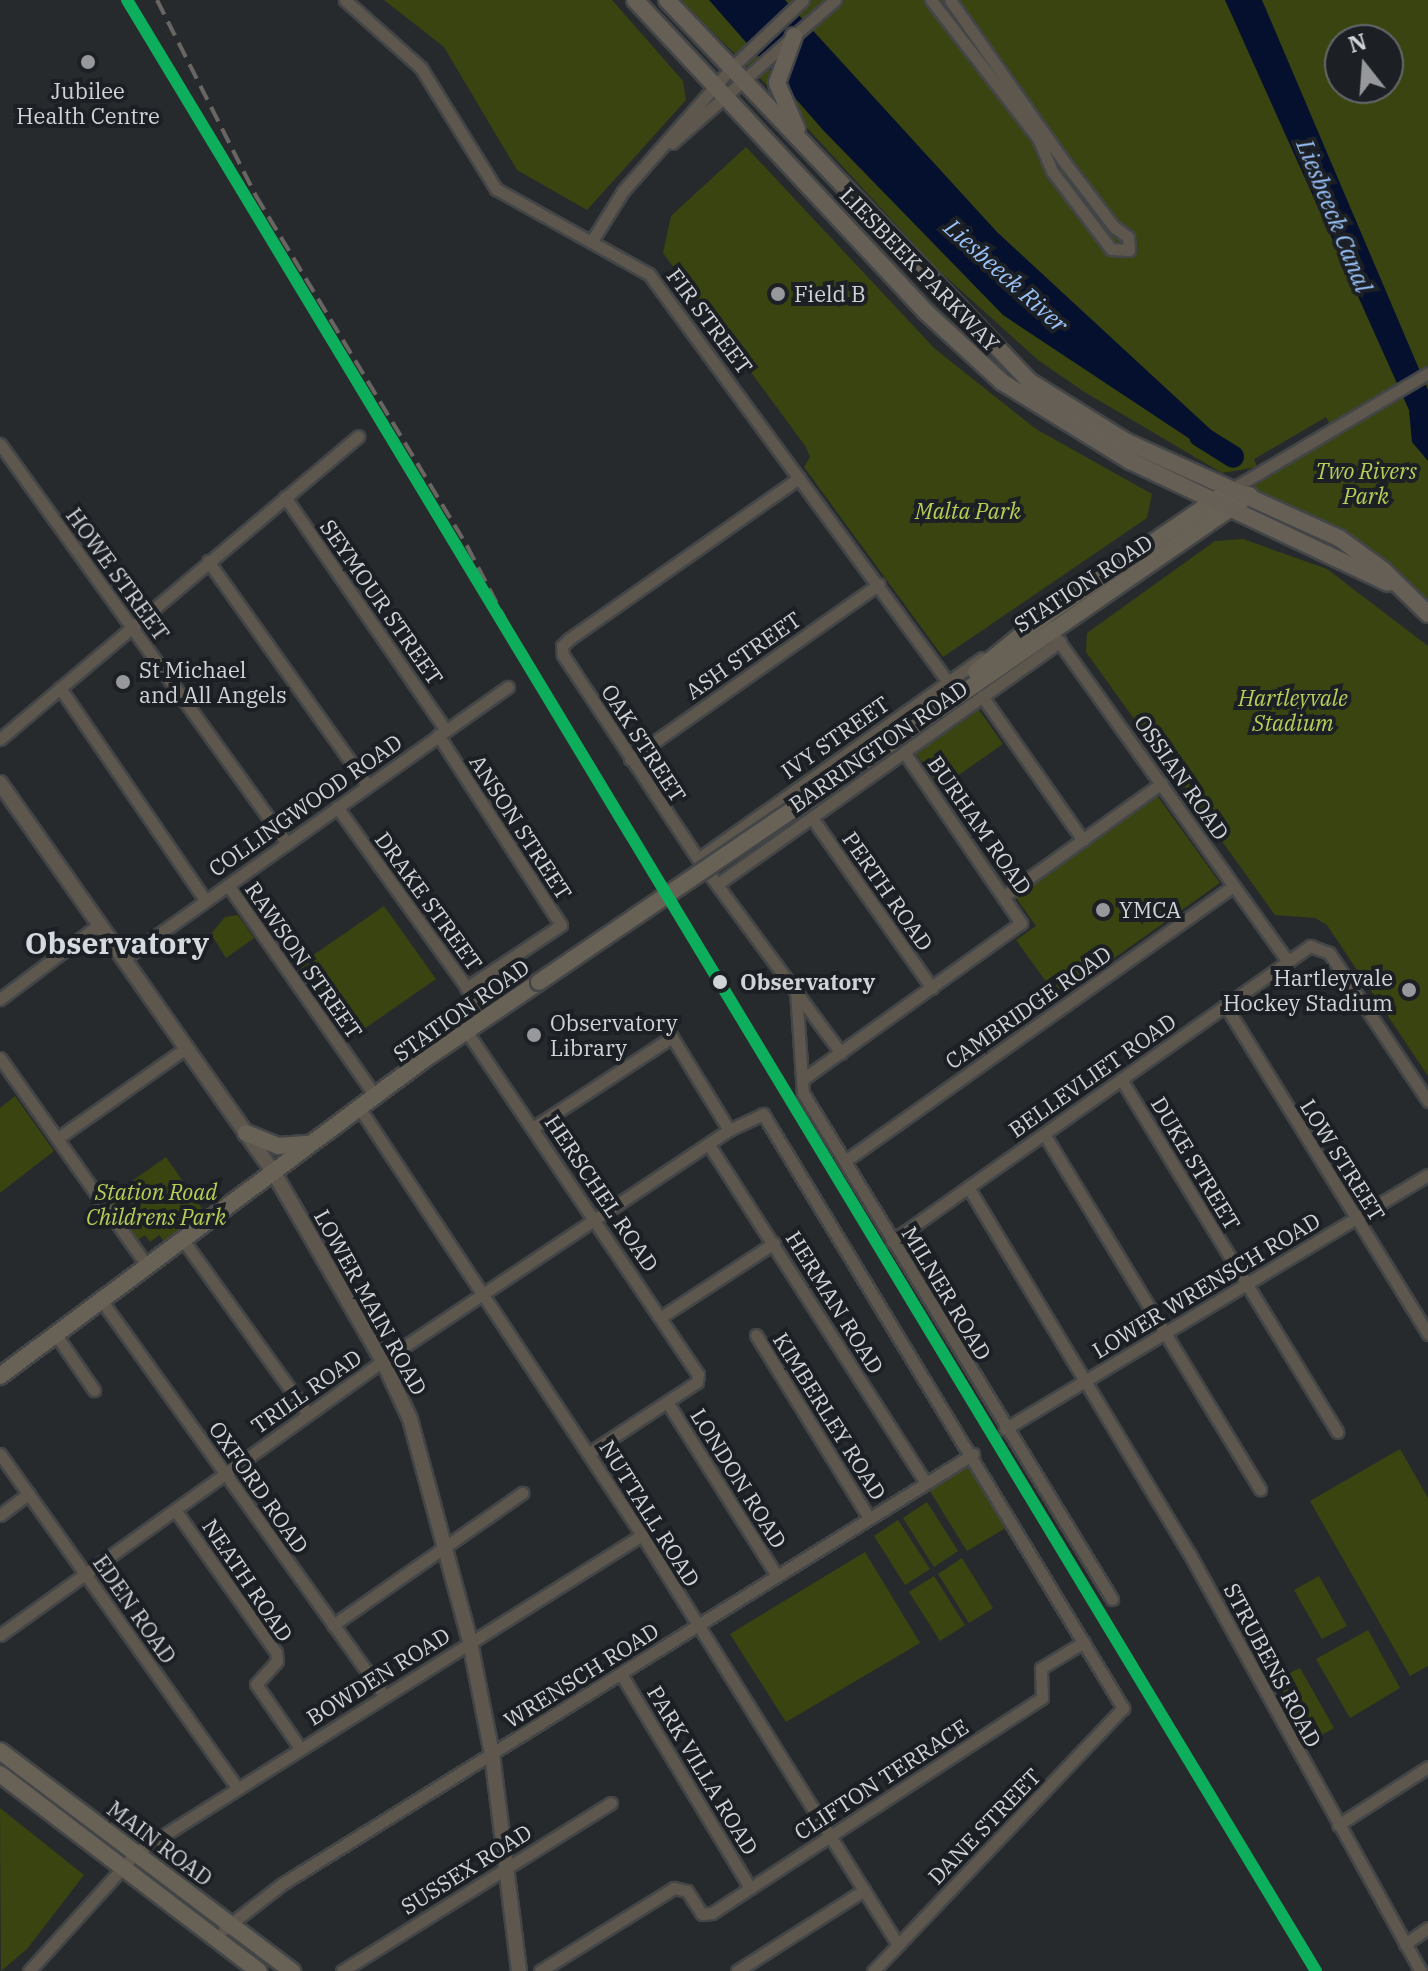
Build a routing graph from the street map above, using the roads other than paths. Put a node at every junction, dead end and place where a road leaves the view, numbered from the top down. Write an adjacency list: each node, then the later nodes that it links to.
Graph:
1 (345, 0): 12 (street, FIR STREET)
2 (635, 0): 10 (main road, LIESBEEK PARKWAY)
3 (667, 0): 9 (main road, LIESBEEK PARKWAY)
4 (803, 0): 9 (street)
5 (835, 0): 8 (street)
6 (931, 0): 7 (street)
7 (950, 0)
8 (794, 36): 9 (street); 11 (main road)
9 (736, 75): 10 (street); 11 (main road, LIESBEEK PARKWAY)
10 (721, 92): 12 (street); 21 (main road, LIESBEEK PARKWAY)
11 (811, 153): 18 (main road, LIESBEEK PARKWAY)
12 (593, 239): 17 (street, FIR STREET)
13 (1428, 373): 16 (street)
14 (358, 436): 20 (street)
15 (0, 444): 27 (street, HOWE STREET)
16 (1264, 472): 18 (street); 19 (street)
17 (799, 478): 24 (street, FIR STREET); 36 (street, OAK STREET)
18 (1232, 489): 19 (main road, LIESBEEK PARKWAY); 21 (main road, STATION ROAD)
19 (1249, 495): 22 (main road, STATION ROAD); 25 (main road, LIESBEEK PARKWAY)
20 (285, 497): 23 (street); 33 (street, SEYMOUR STREET)
21 (1215, 500): 22 (main road, LIESBEEK PARKWAY); 28 (main road, STATION ROAD)
22 (1234, 509): 25 (main road, LIESBEEK PARKWAY); 28 (main road, STATION ROAD)
23 (208, 561): 27 (street); 39 (street)
24 (879, 584): 31 (street, FIR STREET); 36 (street, ASH STREET)
25 (1396, 587): 26 (main road, LIESBEEK PARKWAY)
26 (1428, 614)
27 (133, 627): 30 (street); 43 (street, HOWE STREET)
28 (1051, 630): 31 (main road, STATION ROAD); 31 (main road, STATION ROAD); 32 (street, BARRINGTON ROAD); 38 (street, OSSIAN ROAD)
29 (508, 687): 33 (street, COLLINGWOOD ROAD)
30 (60, 688): 34 (street); 49 (street)
31 (952, 688): 35 (main road, STATION ROAD); 44 (street, IVY STREET)
32 (982, 696): 35 (street, BARRINGTON ROAD); 42 (street)
33 (442, 733): 39 (street, COLLINGWOOD ROAD); 53 (street, ANSON STREET)
34 (0, 739)
35 (898, 746): 41 (street, BARRINGTON ROAD); 48 (street, BURHAM ROAD); 58 (main road, STATION ROAD, bridge)
36 (630, 759): 44 (street, OAK STREET)
37 (0, 783): 50 (street, LOWER MAIN ROAD)
38 (1162, 783): 42 (street); 47 (street, OSSIAN ROAD)
39 (367, 785): 40 (street, COLLINGWOOD ROAD)
40 (337, 807): 43 (street, COLLINGWOOD ROAD); 53 (street, DRAKE STREET)
41 (812, 818): 45 (street, BARRINGTON ROAD); 54 (street, PERTH ROAD)
42 (1083, 840): 48 (street)
43 (287, 844): 46 (street, COLLINGWOOD ROAD)
44 (698, 859): 45 (street, OAK STREET)
45 (719, 883): 55 (street, OAK STREET)
46 (228, 885): 49 (street, COLLINGWOOD ROAD); 65 (street, RAWSON STREET)
47 (1234, 886): 52 (street, OSSIAN ROAD); 75 (street, CAMBRIDGE ROAD)
48 (1004, 896): 54 (street, BURHAM ROAD)
49 (205, 900): 51 (street, COLLINGWOOD ROAD)
50 (100, 924): 51 (street, LOWER MAIN ROAD); 56 (street)
51 (125, 958): 60 (street, LOWER MAIN ROAD)
52 (1287, 960): 57 (street, BELLEVLIET ROAD); 66 (street, BELLEVLIET ROAD)
53 (466, 988): 58 (street, DRAKE STREET)
54 (932, 988): 61 (street)
55 (796, 991): 61 (street, OAK STREET); 63 (street, MILNER ROAD)
56 (0, 999)
57 (1225, 1005): 64 (street, BELLEVLIET ROAD); 80 (street, LOW STREET)
58 (488, 1017): 59 (main road, STATION ROAD)
59 (467, 1032): 65 (main road, STATION ROAD); 68 (street, HERSCHEL ROAD)
60 (186, 1048): 70 (street, LOWER MAIN ROAD); 72 (street)
61 (841, 1053): 63 (street)
62 (0, 1058): 72 (street)
63 (803, 1079): 75 (street, MILNER ROAD)
64 (1121, 1079): 71 (street, BELLEVLIET ROAD); 85 (street, DUKE STREET)
65 (376, 1097): 67 (main road, STATION ROAD)
66 (1428, 1101)
67 (360, 1109): 73 (main road, STATION ROAD); 86 (street, NUTTALL ROAD)
68 (534, 1127): 69 (street); 79 (street, HERSCHEL ROAD)
69 (729, 1130): 74 (street, TRILL ROAD); 103 (street, TRILL ROAD)
70 (246, 1133): 73 (main road); 76 (street, LOWER MAIN ROAD)
71 (1044, 1134): 78 (street, BELLEVLIET ROAD); 89 (street)
72 (58, 1138): 84 (street)
73 (318, 1139): 76 (main road, STATION ROAD)
74 (709, 1145): 79 (street, TRILL ROAD); 83 (street, HERMAN ROAD)
75 (845, 1161): 82 (street, MILNER ROAD)
76 (274, 1173): 81 (main road, STATION ROAD); 93 (street, LOWER MAIN ROAD)
77 (1428, 1175): 80 (street, LOWER WRENSCH ROAD)
78 (968, 1187): 82 (street, BELLEVLIET ROAD); 95 (street, STRUBENS ROAD)
79 (596, 1219): 86 (street, TRILL ROAD); 88 (street, HERSCHEL ROAD)
80 (1355, 1219): 85 (street, LOWER WRENSCH ROAD); 90 (street, LOW STREET)
81 (183, 1240): 84 (main road, STATION ROAD); 98 (street)
82 (892, 1241): 99 (street, MILNER ROAD)
83 (774, 1243): 88 (street); 105 (street, HERMAN ROAD)
84 (147, 1266): 87 (main road, STATION ROAD)
85 (1246, 1284): 89 (street, LOWER WRENSCH ROAD); 100 (street, DUKE STREET)
86 (485, 1294): 93 (street, TRILL ROAD); 101 (street, NUTTALL ROAD)
87 (101, 1300): 91 (main road, STATION ROAD); 104 (street, OXFORD ROAD)
88 (661, 1317): 97 (street, HERSCHEL ROAD)
89 (1166, 1334): 95 (street, LOWER WRENSCH ROAD); 106 (street)
90 (1428, 1334)
91 (56, 1335): 94 (main road, STATION ROAD); 96 (street)
92 (756, 1335): 111 (street, KIMBERLEY ROAD)
93 (383, 1361): 98 (street, TRILL ROAD); 113 (street, LOWER MAIN ROAD)
94 (0, 1376)
95 (1085, 1381): 99 (street, LOWER WRENSCH ROAD); 131 (street, STRUBENS ROAD)
96 (94, 1390)
97 (667, 1402): 101 (street); 115 (street, LONDON ROAD)
98 (308, 1414): 104 (street, TRILL ROAD)
99 (1005, 1429): 116 (street, MILNER ROAD)
100 (1337, 1432)
101 (589, 1453): 112 (street, NUTTALL ROAD)
102 (0, 1454): 107 (street, EDEN ROAD)
103 (973, 1454): 105 (street, WRENSCH ROAD); 121 (street)
104 (225, 1474): 109 (street, TRILL ROAD); 117 (street, OXFORD ROAD)
105 (925, 1482): 111 (street, WRENSCH ROAD)
106 (1260, 1489)
107 (29, 1493): 110 (street); 114 (street, EDEN ROAD)
108 (522, 1493): 113 (street)
109 (175, 1510): 114 (street, TRILL ROAD); 124 (street, NEATH ROAD)
110 (0, 1515)
111 (869, 1518): 115 (street, WRENSCH ROAD)
112 (642, 1535): 118 (street, NUTTALL ROAD); 120 (street, BOWDEN ROAD)
113 (446, 1547): 117 (street); 120 (street, LOWER MAIN ROAD)
114 (85, 1574): 119 (street, TRILL ROAD); 129 (street, EDEN ROAD)
115 (777, 1576): 118 (street, WRENSCH ROAD)
116 (1112, 1599)
117 (333, 1625): 123 (street, OXFORD ROAD)
118 (697, 1626): 122 (street, WRENSCH ROAD); 132 (street, NUTTALL ROAD)
119 (0, 1635)
120 (470, 1642): 123 (street, BOWDEN ROAD); 126 (street, LOWER MAIN ROAD)
121 (1084, 1642): 132 (street, CLIFTON TERRACE); 141 (street, DANE STREET)
122 (621, 1674): 126 (street, WRENSCH ROAD); 136 (street, PARK VILLA ROAD)
123 (384, 1696): 124 (street, BOWDEN ROAD)
124 (300, 1748): 129 (street, BOWDEN ROAD)
125 (0, 1751): 133 (main road, MAIN ROAD)
126 (492, 1754): 135 (street, LOWER MAIN ROAD); 138 (street, WRENSCH ROAD)
127 (1428, 1767): 131 (street)
128 (0, 1774): 134 (main road, MAIN ROAD)
129 (237, 1787): 133 (street, BOWDEN ROAD)
130 (611, 1803): 135 (street, SUSSEX ROAD)
131 (1338, 1825): 142 (street, STRUBENS ROAD)
132 (831, 1836): 136 (street, CLIFTON TERRACE); 137 (street, NUTTALL ROAD)
133 (137, 1852): 134 (street, BOWDEN ROAD); 138 (main road, MAIN ROAD)
134 (121, 1867): 140 (main road, MAIN ROAD); 144 (street, BOWDEN ROAD)
135 (508, 1867): 147 (street, SUSSEX ROAD); 148 (street, LOWER MAIN ROAD)
136 (750, 1888): 149 (street, CLIFTON TERRACE)
137 (864, 1890): 141 (street, NUTTALL ROAD); 150 (street)
138 (228, 1923): 140 (street, WRENSCH ROAD); 143 (main road, MAIN ROAD)
139 (1428, 1928): 142 (street)
140 (217, 1937): 145 (main road, MAIN ROAD)
141 (898, 1944): 151 (street, DANE STREET)
142 (1405, 1944): 152 (street, STRUBENS ROAD)
143 (273, 1966): 146 (main road, MAIN ROAD)
144 (29, 1971)
145 (259, 1971)
146 (292, 1971)
147 (342, 1971)
148 (519, 1971)
149 (540, 1971)
150 (737, 1971)
151 (873, 1971)
152 (1421, 1971)

